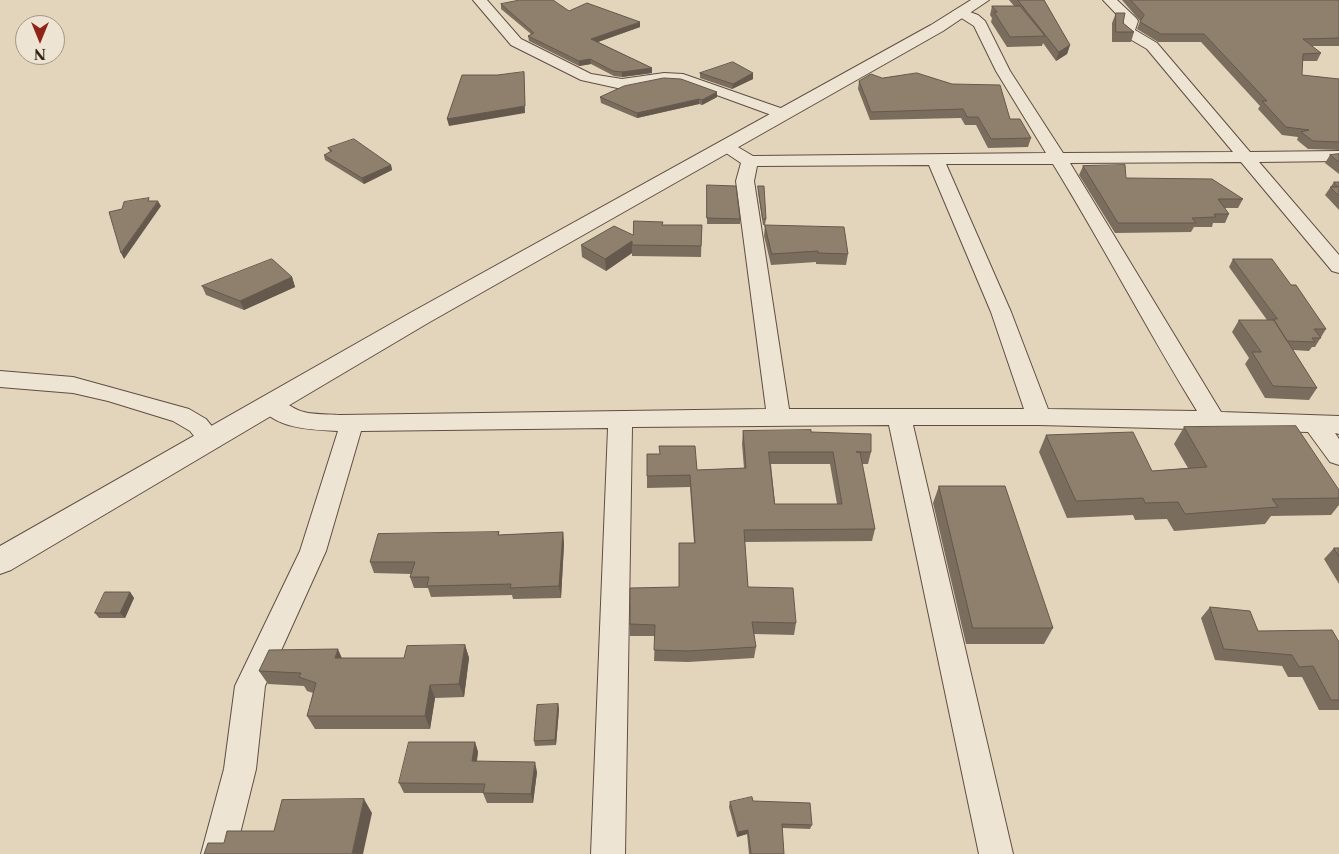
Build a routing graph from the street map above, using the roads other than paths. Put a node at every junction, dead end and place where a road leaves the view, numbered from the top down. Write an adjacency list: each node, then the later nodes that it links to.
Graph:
1 (480, 0): 4 (street)
2 (1110, 0): 7 (street)
3 (966, 5): 4 (street); 9 (street)
4 (782, 114): 5 (street)
5 (725, 147): 10 (street); 13 (street)
6 (1339, 156): 7 (street)
7 (1245, 158): 9 (street); 11 (street)
8 (936, 160): 9 (street); 10 (street); 16 (street)
9 (1059, 160): 18 (street)
10 (750, 161): 14 (street)
11 (1339, 267)
12 (0, 379): 22 (street)
13 (271, 405): 19 (street); 22 (street)
14 (778, 417): 15 (street); 17 (street)
15 (898, 417): 16 (street); 27 (street)
16 (1039, 417): 18 (street)
17 (620, 419): 19 (street); 26 (street)
18 (1214, 420): 20 (street)
19 (352, 423): 25 (street)
20 (1315, 425): 21 (street); 23 (street)
21 (1339, 425)
22 (211, 440): 24 (street)
23 (1339, 456)
24 (0, 560)
25 (218, 854)
26 (608, 854)
27 (996, 854)

